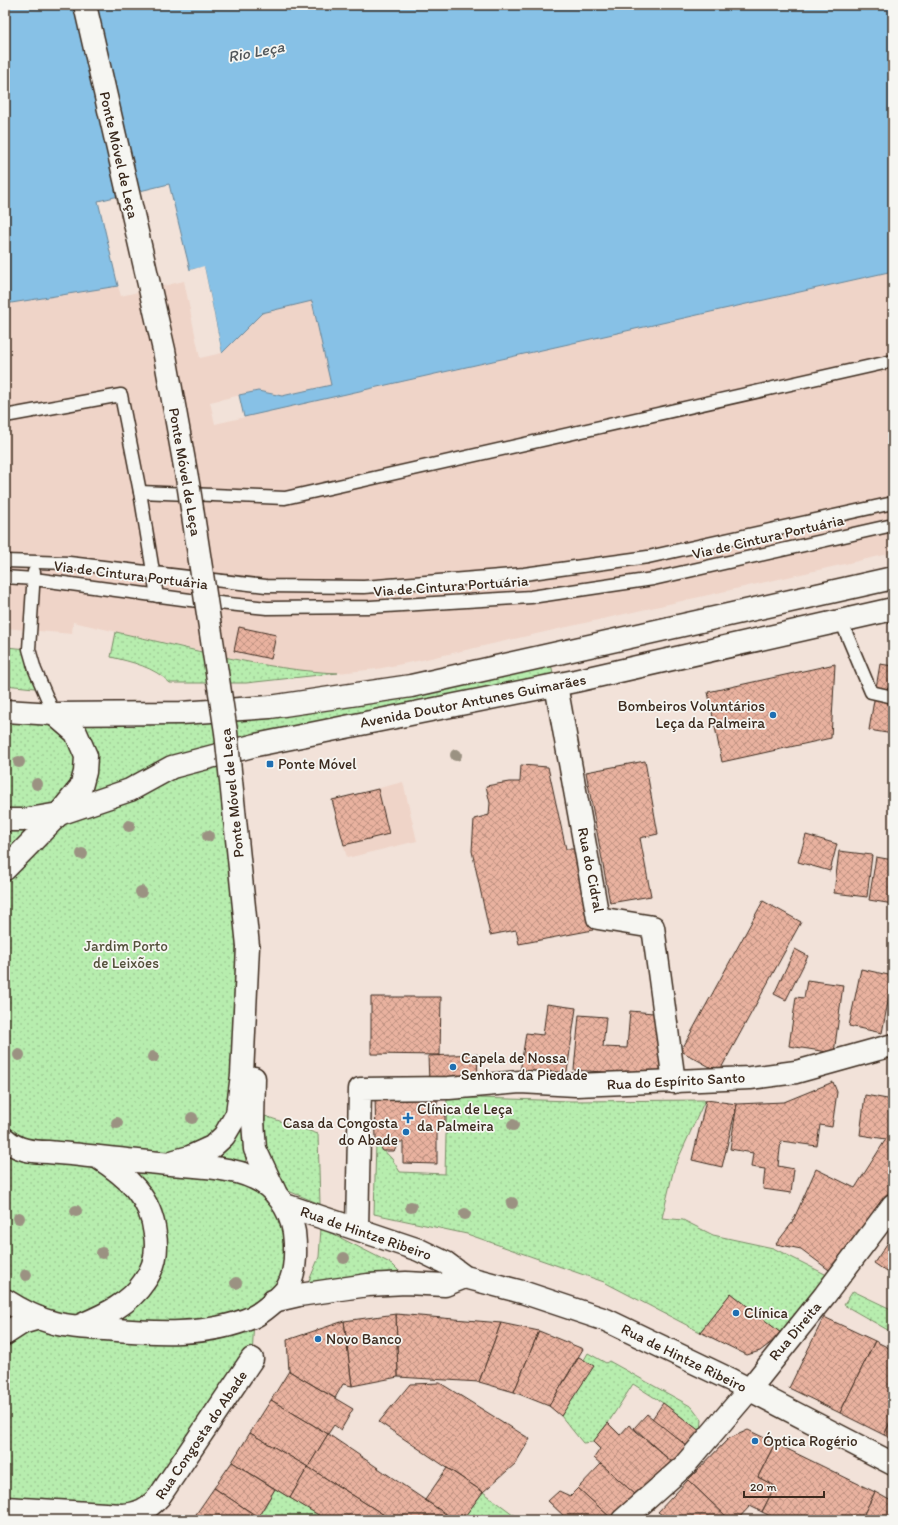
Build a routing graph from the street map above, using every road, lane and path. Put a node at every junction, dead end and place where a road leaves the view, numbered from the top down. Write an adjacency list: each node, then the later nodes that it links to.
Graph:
1 (85, 5): 26 (main road, Ponte Móvel de Leça, bridge)
2 (893, 361): 4 (lane)
3 (5, 416): 4 (lane)
4 (140, 492): 9 (lane)
5 (893, 503): 9 (lane, Via de Cintura Portuária)
6 (893, 525): 13 (lane, Via de Cintura Portuária)
7 (5, 561): 8 (lane, Via de Cintura Portuária)
8 (34, 561): 9 (lane, Via de Cintura Portuária); 12 (lane)
9 (154, 572): 13 (lane)
10 (5, 577): 12 (lane, Via de Cintura Portuária)
11 (893, 578): 14 (main road, Avenida Doutor Antunes Guimarães)
12 (34, 579): 13 (lane, Via de Cintura Portuária); 22 (lane)
13 (158, 596)
14 (757, 610): 17 (main road); 18 (main road, Avenida Doutor Antunes Guimarães)
15 (893, 610): 16 (main road, Avenida Doutor Antunes Guimarães)
16 (841, 621): 17 (main road, Avenida Doutor Antunes Guimarães); 20 (lane)
17 (764, 638): 19 (main road, Avenida Doutor Antunes Guimarães)
18 (549, 656): 19 (main road); 22 (main road, Avenida Doutor Antunes Guimarães)
19 (556, 685): 23 (main road, Avenida Doutor Antunes Guimarães); 28 (main road, Rua do Cidral)
20 (893, 697)
21 (5, 711): 22 (main road, Avenida Doutor Antunes Guimarães)
22 (54, 714): 23 (main road)
23 (59, 814): 24 (main road, Avenida Doutor Antunes Guimarães); 25 (main road)
24 (5, 820)
25 (5, 869)
26 (248, 946): 33 (main road, Ponte Móvel de Leça); 34 (main road, Ponte Móvel de Leça)
27 (893, 1045): 28 (main road, Rua do Espírito Santo)
28 (674, 1082): 36 (main road, Rua do Espírito Santo)
29 (5, 1139): 30 (main road)
30 (39, 1152): 31 (main road); 32 (main road)
31 (5, 1156)
32 (96, 1156): 33 (main road); 41 (main road)
33 (158, 1163): 34 (main road)
34 (281, 1201): 36 (main road, Rua de Hintze Ribeiro); 39 (main road)
35 (893, 1205): 44 (main road, Rua Direita)
36 (356, 1228): 37 (main road, Rua de Hintze Ribeiro)
37 (465, 1277): 39 (main road, Rua de Hintze Ribeiro); 44 (main road, Rua de Hintze Ribeiro)
38 (5, 1300): 40 (main road)
39 (273, 1301): 41 (main road)
40 (39, 1318): 41 (main road); 42 (main road)
41 (78, 1327)
42 (5, 1334)
43 (252, 1359): 46 (main road, Rua Congosta do Abade)
44 (749, 1390): 45 (main road, Rua de Hintze Ribeiro); 47 (main road, Rua Direita)
45 (893, 1464)
46 (5, 1508)
47 (623, 1520)

